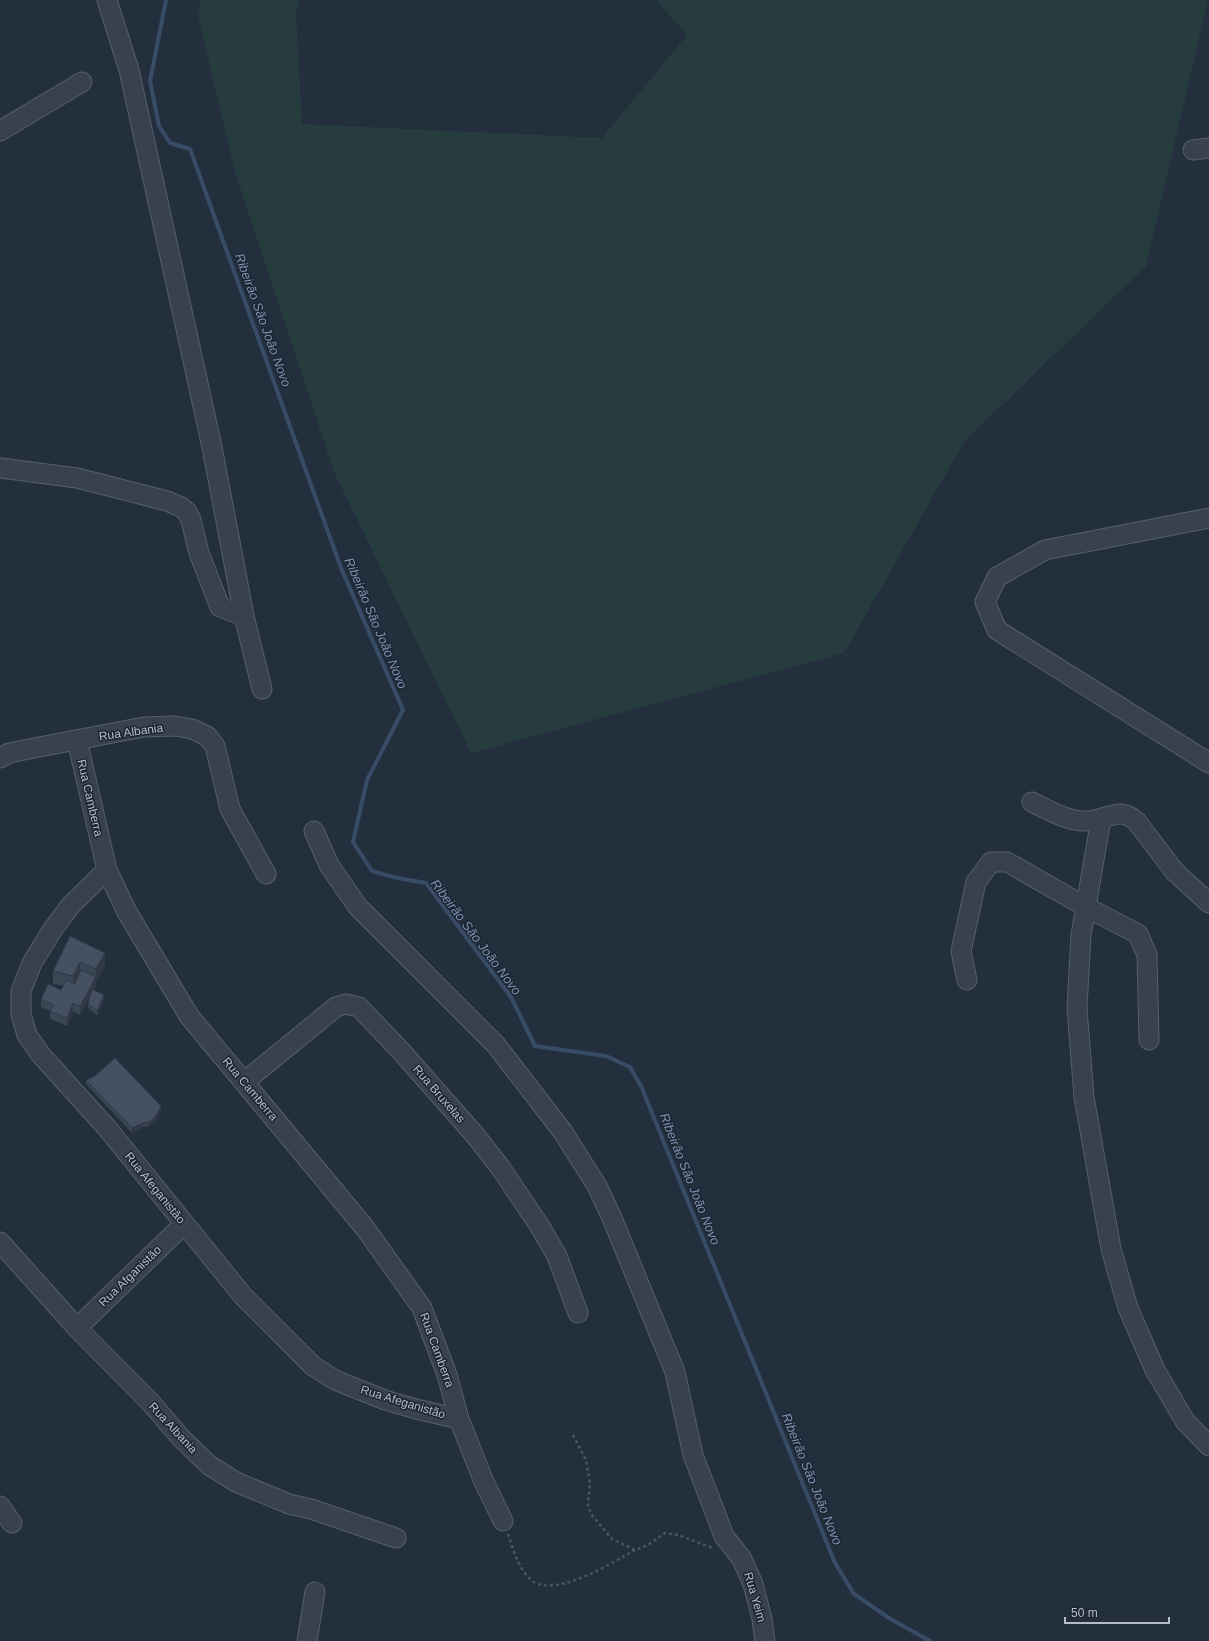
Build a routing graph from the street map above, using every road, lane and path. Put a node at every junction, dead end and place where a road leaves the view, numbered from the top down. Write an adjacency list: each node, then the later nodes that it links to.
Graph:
1 (107, 0): 6 (street)
2 (82, 82): 3 (street)
3 (0, 131)
4 (0, 468): 6 (street)
5 (1209, 518): 10 (street)
6 (244, 616): 7 (street)
7 (262, 689)
8 (77, 740): 9 (street, Rua Albania); 14 (street, Rua Camberra); 15 (street, Rua Albania)
9 (0, 758)
10 (1209, 763)
11 (1032, 802): 12 (street)
12 (1101, 819): 16 (street); 17 (street)
13 (314, 831): 32 (street, Rua Yeim)
14 (107, 870): 20 (street, Rua Camberra); 21 (street, Rua Afeganistão)
15 (266, 874)
16 (1209, 903)
17 (1086, 907): 18 (street); 19 (street); 27 (street)
18 (967, 980)
19 (1150, 1040)
20 (244, 1082): 23 (street, Rua Bruxelas); 25 (street, Rua Camberra)
21 (184, 1224): 24 (street, Rua Afganistão); 25 (street, Rua Afeganistão)
22 (0, 1242): 24 (street, Rua Albania)
23 (578, 1313)
24 (77, 1328): 31 (street, Rua Albania)
25 (459, 1419): 29 (street, Rua Camberra)
26 (573, 1435): 33 (path)
27 (1209, 1446)
28 (0, 1506): 30 (street)
29 (503, 1521): 33 (path)
30 (12, 1523)
31 (396, 1538)
32 (719, 1542): 33 (path); 36 (street, Rua Yeim)
33 (635, 1550)
34 (315, 1592): 35 (street)
35 (307, 1641)
36 (765, 1641)

